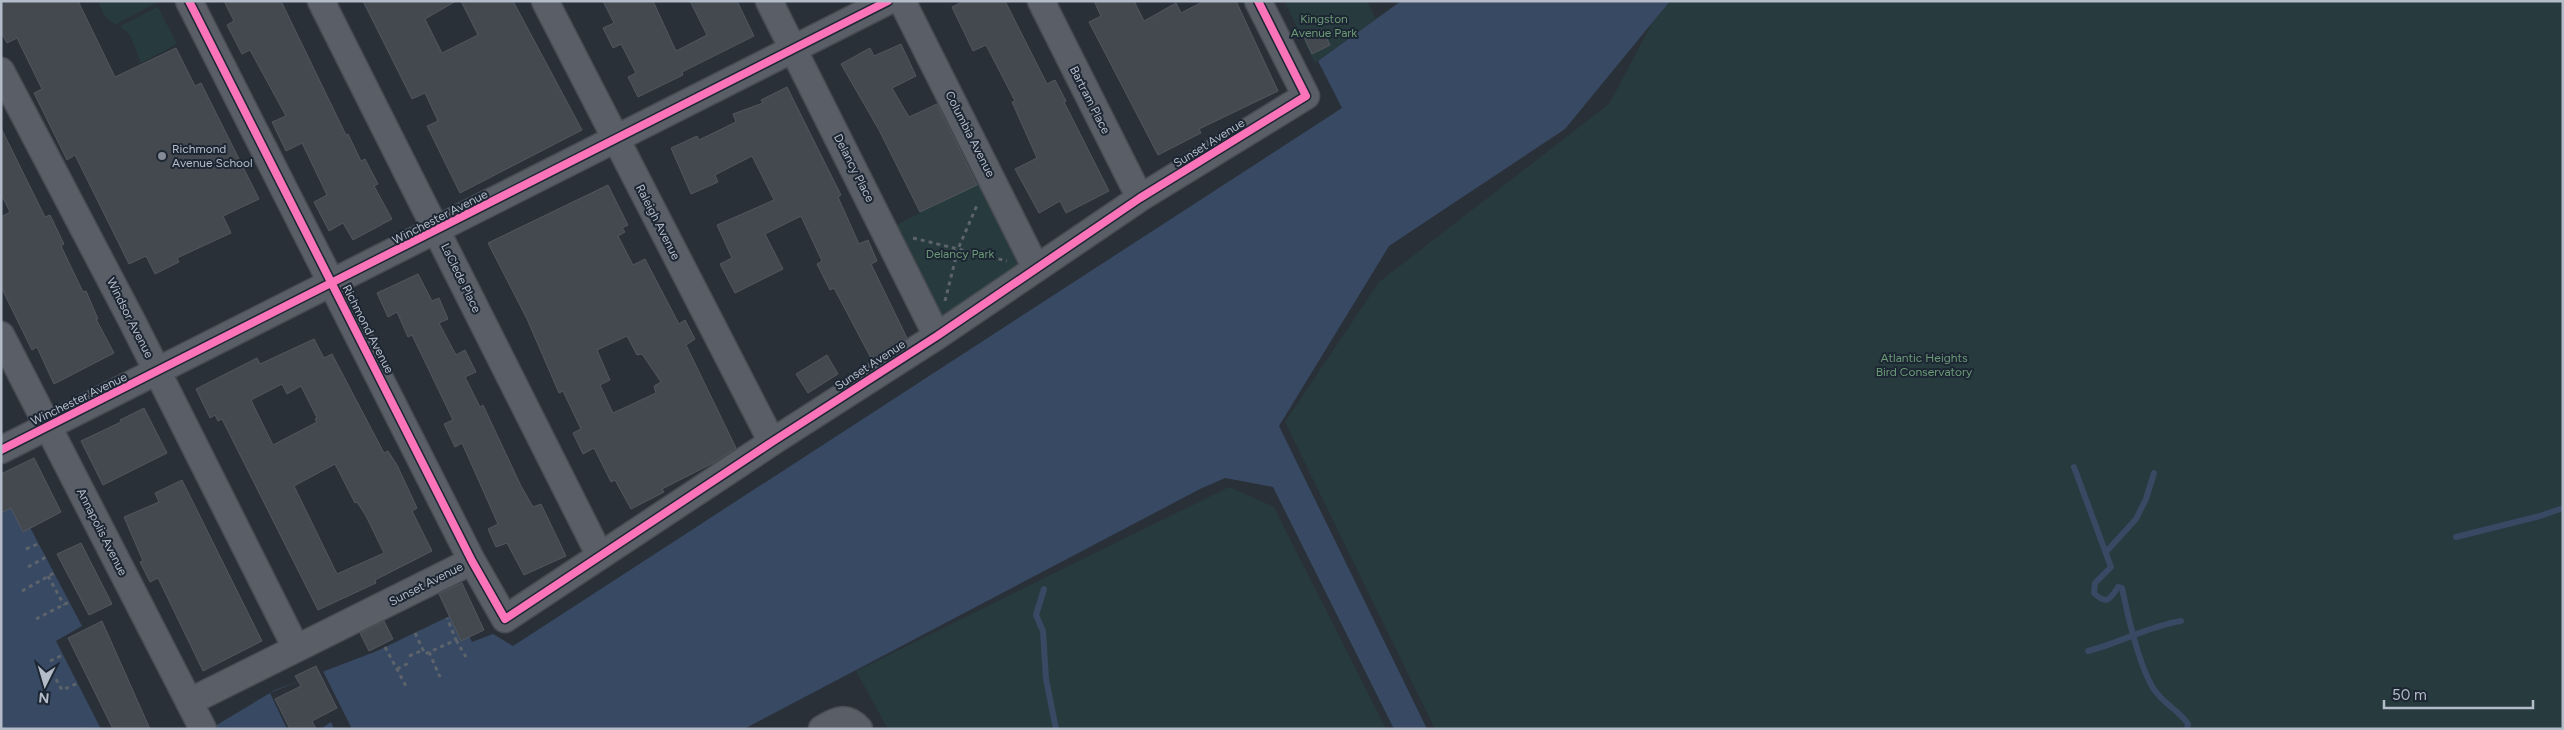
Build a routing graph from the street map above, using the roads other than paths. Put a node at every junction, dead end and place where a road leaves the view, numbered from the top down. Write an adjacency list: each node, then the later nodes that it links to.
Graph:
1 (189, 1): 15 (street, Richmond Avenue)
2 (322, 1): 13 (street, LaClede Place)
3 (546, 1): 11 (street, Raleigh Avenue)
4 (769, 1): 9 (street, Delancy Place)
5 (888, 1): 9 (street, Winchester Avenue)
6 (902, 1): 14 (street, Columbia Avenue)
7 (1041, 1): 12 (street, Bartram Place)
8 (1258, 1): 12 (street, Sunset Avenue)
9 (794, 50): 11 (street, Winchester Avenue); 16 (street, Delancy Place)
10 (1, 71): 18 (street, Windsor Avenue)
11 (616, 140): 13 (street, Winchester Avenue); 20 (street, Raleigh Avenue)
12 (1140, 198): 14 (street, Sunset Avenue)
13 (438, 231): 15 (street, Winchester Avenue); 22 (street, LaClede Place)
14 (1036, 268): 16 (street, Sunset Avenue)
15 (333, 284): 18 (street, Winchester Avenue); 23 (street, Richmond Avenue)
16 (937, 336): 20 (street, Sunset Avenue)
17 (2, 338): 19 (street, Annapolis Avenue)
18 (158, 373): 19 (street, Winchester Avenue); 24 (street, Windsor Avenue)
19 (48, 426): 21 (street, Winchester Avenue); 25 (street, Annapolis Avenue)
20 (772, 442): 22 (street, Sunset Avenue)
21 (1, 450)
22 (600, 556): 23 (street, Sunset Avenue)
23 (472, 561): 24 (street, Sunset Avenue)
24 (296, 648): 25 (street, Sunset Avenue)
25 (189, 702): 27 (street, Annapolis Avenue)
26 (853, 724): 28 (street)
27 (203, 729)
28 (822, 729)

